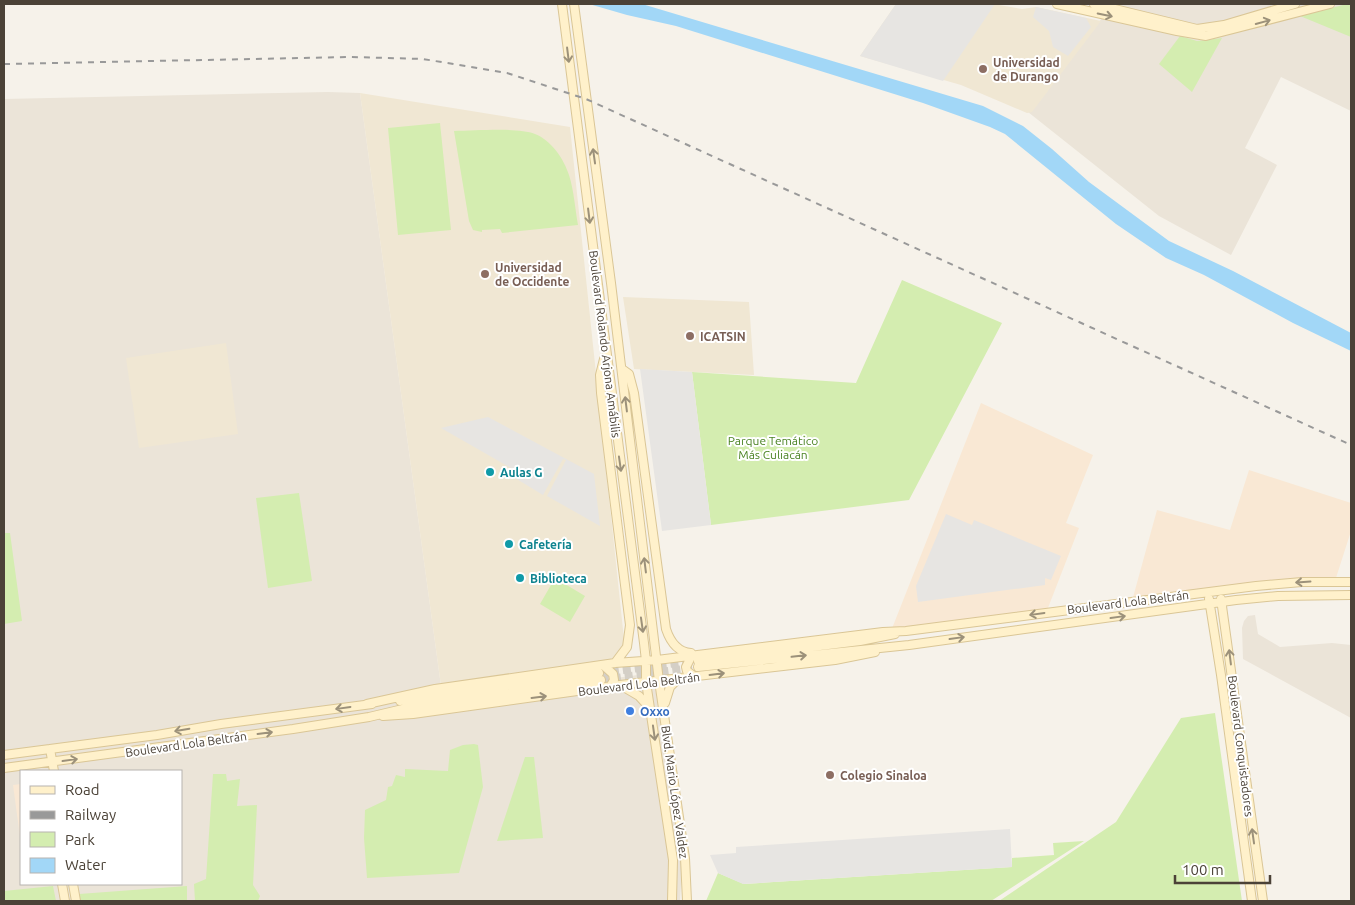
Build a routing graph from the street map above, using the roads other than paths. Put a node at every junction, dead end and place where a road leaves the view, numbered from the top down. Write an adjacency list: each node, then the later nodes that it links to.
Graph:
1 (1058, 4): 4 (main road, one-way to 4)
2 (1094, 4): 3 (main road)
3 (1296, 4)
4 (1330, 4)
5 (562, 5): 7 (main road, Boulevard Rolando Arjona Amábilis, one-way to 7)
6 (574, 6): 8 (main road, Boulevard Rolando Arjona Amábilis, one-way to 6)
7 (605, 354): 19 (main road, Boulevard Rolando Arjona Amábilis, one-way to 19); 21 (main road)
8 (622, 369): 17 (main road); 18 (main road, Boulevard Rolando Arjona Amábilis, one-way to 8)
9 (1351, 582): 10 (main road, Boulevard Lola Beltrán, one-way to 10)
10 (1220, 591): 11 (main road, Boulevard Lola Beltrán); 13 (main road, Boulevard Conquistadores)
11 (1208, 592): 14 (main road, Boulevard Conquistadores); 15 (main road, Boulevard Lola Beltrán, one-way to 15)
12 (1351, 595): 13 (main road, Boulevard Lola Beltrán)
13 (1222, 601): 14 (main road, Boulevard Lola Beltrán); 47 (main road, Boulevard Conquistadores, one-way to 13)
14 (1209, 604): 16 (main road, Boulevard Lola Beltrán, one-way to 14); 46 (main road, Boulevard Conquistadores)
15 (906, 631): 17 (main road, Boulevard Lola Beltrán); 20 (main road, Boulevard Lola Beltrán)
16 (909, 645): 20 (main road, Boulevard Lola Beltrán, one-way to 16); 23 (main road, Boulevard Lola Beltrán, one-way to 16)
17 (703, 654): 20 (main road, Boulevard Lola Beltrán)
18 (657, 660): 19 (main road, Boulevard Lola Beltrán); 20 (main road, Boulevard Lola Beltrán); 25 (main road, Boulevard Rolando Arjona Amábilis)
19 (646, 661): 21 (main road, Boulevard Lola Beltrán); 26 (main road, Boulevard Rolando Arjona Amábilis)
20 (696, 661): 23 (main road)
21 (616, 663): 22 (main road, Boulevard Lola Beltrán)
22 (603, 665): 28 (main road); 29 (main road, Boulevard Lola Beltrán)
23 (695, 677): 24 (main road, Boulevard Lola Beltrán)
24 (678, 679): 25 (main road, Boulevard Lola Beltrán); 31 (main road)
25 (659, 682): 26 (main road, Boulevard Lola Beltrán); 31 (main road, Blvd. Mario López Valdez)
26 (646, 684): 27 (main road, Boulevard Lola Beltrán); 30 (main road, Blvd. Mario López Valdez)
27 (620, 686): 28 (main road, Boulevard Lola Beltrán); 30 (main road)
28 (610, 687): 32 (main road, Boulevard Lola Beltrán, one-way to 28)
29 (367, 704): 32 (main road, Boulevard Lola Beltrán); 33 (main road, Boulevard Lola Beltrán, one-way to 33)
30 (650, 708): 44 (main road, Blvd. Mario López Valdez, one-way to 44)
31 (664, 710): 45 (main road, Blvd. Mario López Valdez)
32 (369, 717): 36 (main road, Boulevard Lola Beltrán, one-way to 32)
33 (50, 750): 34 (main road, Boulevard Lola Beltrán); 36 (main road)
34 (40, 751): 35 (main road, Boulevard Lola Beltrán); 37 (main road)
35 (4, 755)
36 (52, 762): 37 (main road, Boulevard Lola Beltrán); 39 (main road)
37 (43, 767): 38 (main road, Boulevard Lola Beltrán)
38 (4, 768)
39 (54, 770)
40 (62, 885): 42 (main road)
41 (73, 885): 43 (main road)
42 (66, 901)
43 (76, 901)
44 (672, 901)
45 (688, 901)
46 (1252, 901)
47 (1263, 901)

